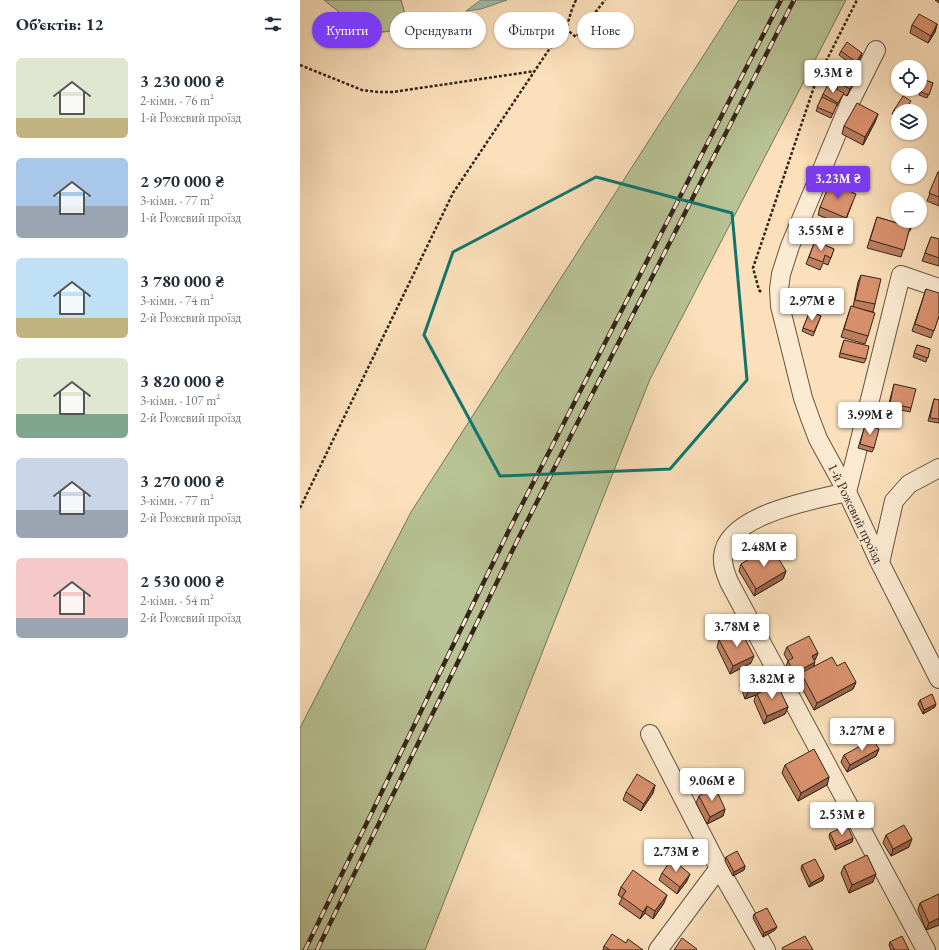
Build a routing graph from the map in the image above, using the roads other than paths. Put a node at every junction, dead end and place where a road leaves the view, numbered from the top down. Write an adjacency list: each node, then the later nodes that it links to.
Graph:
1 (876, 50): 4 (street, 1-й Рожевий проїзд)
2 (939, 288): 4 (street)
3 (939, 468): 5 (street)
4 (847, 492): 5 (street, 1-й Рожевий проїзд); 11 (street)
5 (880, 563): 6 (street, 1-й Рожевий проїзд)
6 (939, 679)
7 (650, 734): 8 (street)
8 (719, 868): 9 (street); 10 (street)
9 (658, 950)
10 (766, 950)
11 (926, 950)

